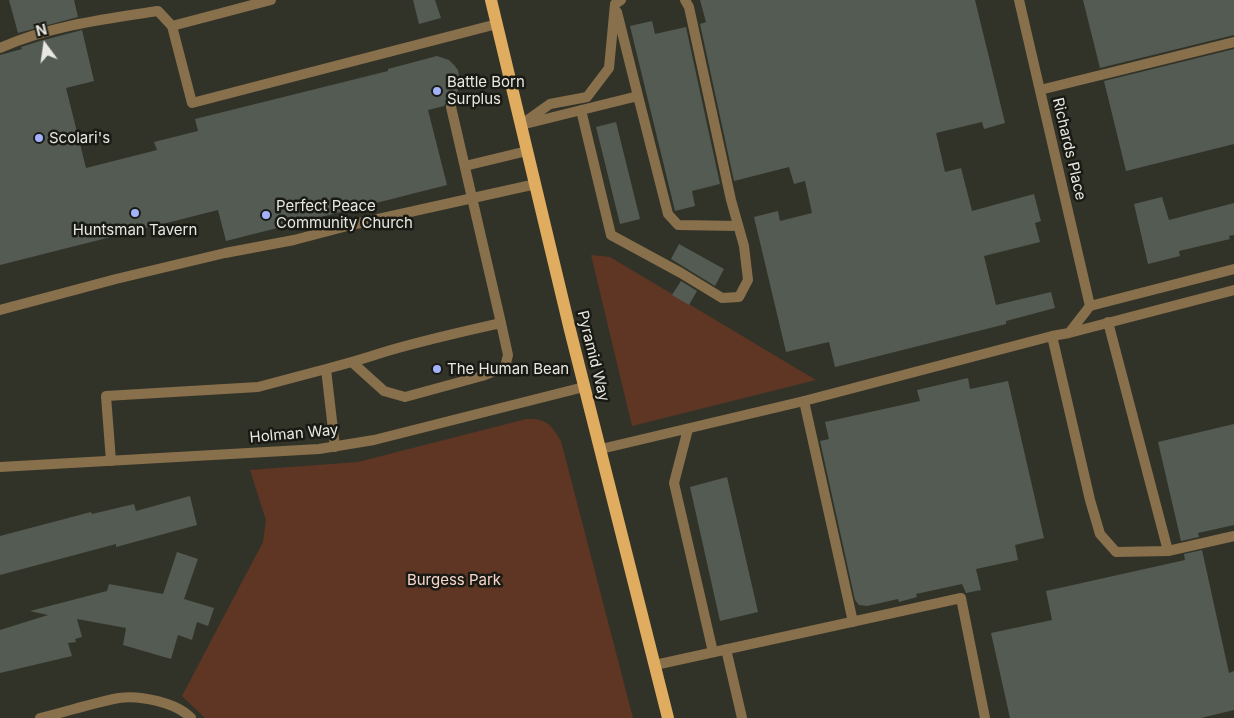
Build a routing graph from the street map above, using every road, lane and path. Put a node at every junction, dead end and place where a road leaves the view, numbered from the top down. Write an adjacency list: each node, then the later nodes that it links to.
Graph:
1 (271, 0): 7 (street)
2 (491, 0): 6 (main road, Pyramid Way)
3 (685, 0): 19 (street)
4 (1019, 0): 10 (street, Richards Place)
5 (618, 2): 11 (street); 14 (street)
6 (497, 24): 7 (street); 14 (main road, Pyramid Way)
7 (172, 26): 9 (street)
8 (1234, 42): 10 (street)
9 (0, 48)
10 (1040, 90): 22 (street, Richards Place)
11 (638, 96): 13 (street); 19 (street)
12 (451, 107): 16 (street)
13 (582, 110): 14 (street); 19 (street)
14 (521, 124): 15 (main road, Pyramid Way)
15 (527, 151): 16 (street); 17 (main road, Pyramid Way)
16 (465, 166): 18 (street)
17 (536, 184): 18 (street); 30 (main road, Pyramid Way)
18 (472, 198): 23 (street); 25 (street)
19 (738, 226)
20 (1234, 269): 22 (street)
21 (1234, 290): 24 (street)
22 (1090, 306): 26 (street)
23 (0, 310)
24 (1108, 322): 26 (street); 38 (street)
25 (501, 323): 28 (street); 28 (street)
26 (1070, 333): 27 (street)
27 (1052, 336): 31 (street); 38 (street)
28 (353, 363): 29 (street)
29 (326, 369): 33 (street); 35 (street)
30 (584, 387): 33 (street, Holman Way); 34 (main road, Pyramid Way)
31 (804, 401): 32 (street); 39 (street)
32 (688, 429): 34 (street); 41 (street)
33 (335, 447): 35 (street, Holman Way)
34 (601, 449): 42 (main road, Pyramid Way)
35 (111, 461): 36 (street, Holman Way)
36 (0, 467)
37 (1234, 536): 38 (street)
38 (1168, 551)
39 (853, 622): 40 (street); 47 (street)
40 (726, 649): 41 (street); 46 (street)
41 (713, 652): 42 (street)
42 (655, 665): 45 (main road, Pyramid Way)
43 (40, 718): 44 (street)
44 (190, 718)
45 (668, 718)
46 (742, 718)
47 (985, 718)

